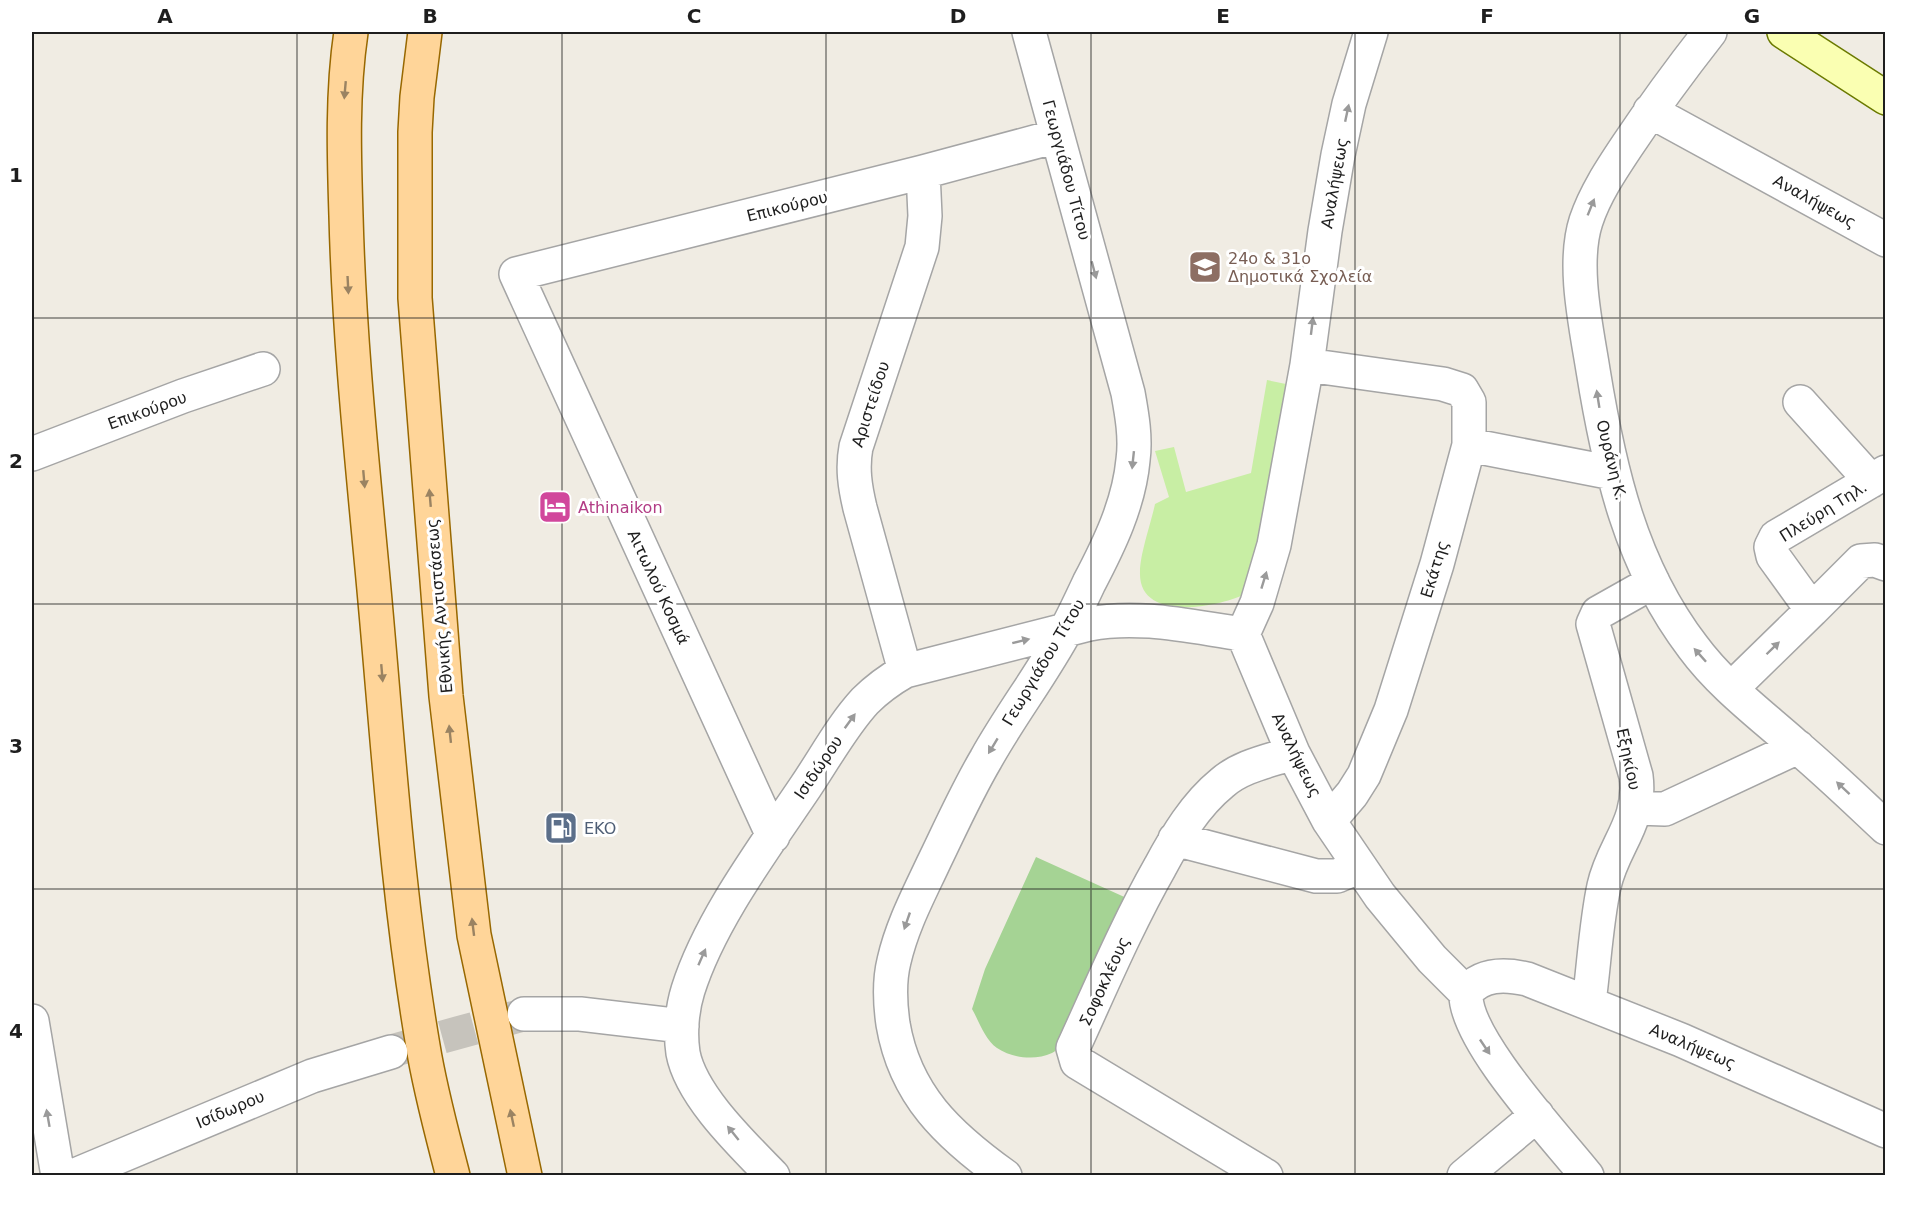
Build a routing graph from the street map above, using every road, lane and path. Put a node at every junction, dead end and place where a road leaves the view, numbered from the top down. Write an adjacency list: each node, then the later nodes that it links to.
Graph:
1 (351, 32): 45 (main road, one-way to 45)
2 (425, 32): 46 (main road, Εθνικής Αντιστάσεως, one-way to 2)
3 (1029, 32): 9 (street, Γεωργιάδου Τίτου)
4 (1371, 32): 13 (street, Αναλήψεως, one-way to 4)
5 (1710, 32): 8 (street, Ουράνη Κ.)
6 (1784, 32): 7 (street)
7 (1886, 98)
8 (1650, 111): 11 (street, Αναλήψεως); 18 (street, Ουράνη Κ., one-way to 8)
9 (1057, 136): 10 (street, Επικούρου); 23 (street, Γεωργιάδου Τίτου, one-way to 23)
10 (923, 172): 12 (street, Επικούρου); 25 (street, Αριστείδου)
11 (1886, 240)
12 (516, 274): 32 (street, Αιτωλού Κοσμά)
13 (1307, 365): 16 (street, Εκάτης); 24 (street, Αναλήψεως, one-way to 13)
14 (264, 369): 17 (street, Επικούρου)
15 (1800, 402): 19 (street)
16 (1469, 445): 18 (street); 30 (street, Εκάτης)
17 (32, 454)
18 (1613, 473): 21 (street, Ουράνη Κ.)
19 (1878, 476): 22 (street, Πλεύρη Τηλ.)
20 (1886, 564): 22 (street)
21 (1653, 582): 26 (street, Ουράνη Κ., one-way to 21); 29 (street, Εξηκίου)
22 (1812, 610): 26 (street, one-way to 22)
23 (1066, 629): 24 (street, Ισιδώρου); 25 (street, Ισιδώρου, one-way to 23); 48 (street, Γεωργιάδου Τίτου, one-way to 48)
24 (1243, 634): 28 (street, Αναλήψεως)
25 (905, 671): 32 (street, Ισιδώρου, one-way to 25)
26 (1731, 689): 27 (street, Ουράνη Κ.)
27 (1798, 747): 29 (street); 31 (street, Ουράνη Κ., one-way to 27)
28 (1293, 753): 30 (street, Αναλήψεως); 33 (street, Σοφοκλέους)
29 (1636, 808): 36 (street, Εξηκίου)
30 (1329, 821): 34 (street, Αναλήψεως)
31 (1886, 828)
32 (773, 836): 39 (street, Ισιδώρου, one-way to 32)
33 (1175, 839): 34 (street); 49 (street, Σοφοκλέους)
34 (1358, 867): 35 (street, Αναλήψεως)
35 (1466, 993): 36 (street, Αναλήψεως); 41 (street, one-way to 41)
36 (1589, 1002): 42 (street, Αναλήψεως)
37 (524, 1014): 39 (street)
38 (32, 1021): 43 (street, one-way to 38)
39 (682, 1026): 47 (street, Ισιδώρου, one-way to 39)
40 (391, 1052): 44 (street, Ισίδωρου)
41 (1537, 1115): 50 (street); 51 (street)
42 (1886, 1131)
43 (58, 1176)
44 (73, 1176)
45 (453, 1176)
46 (525, 1176)
47 (773, 1176)
48 (1005, 1176)
49 (1266, 1176)
50 (1464, 1176)
51 (1587, 1176)

